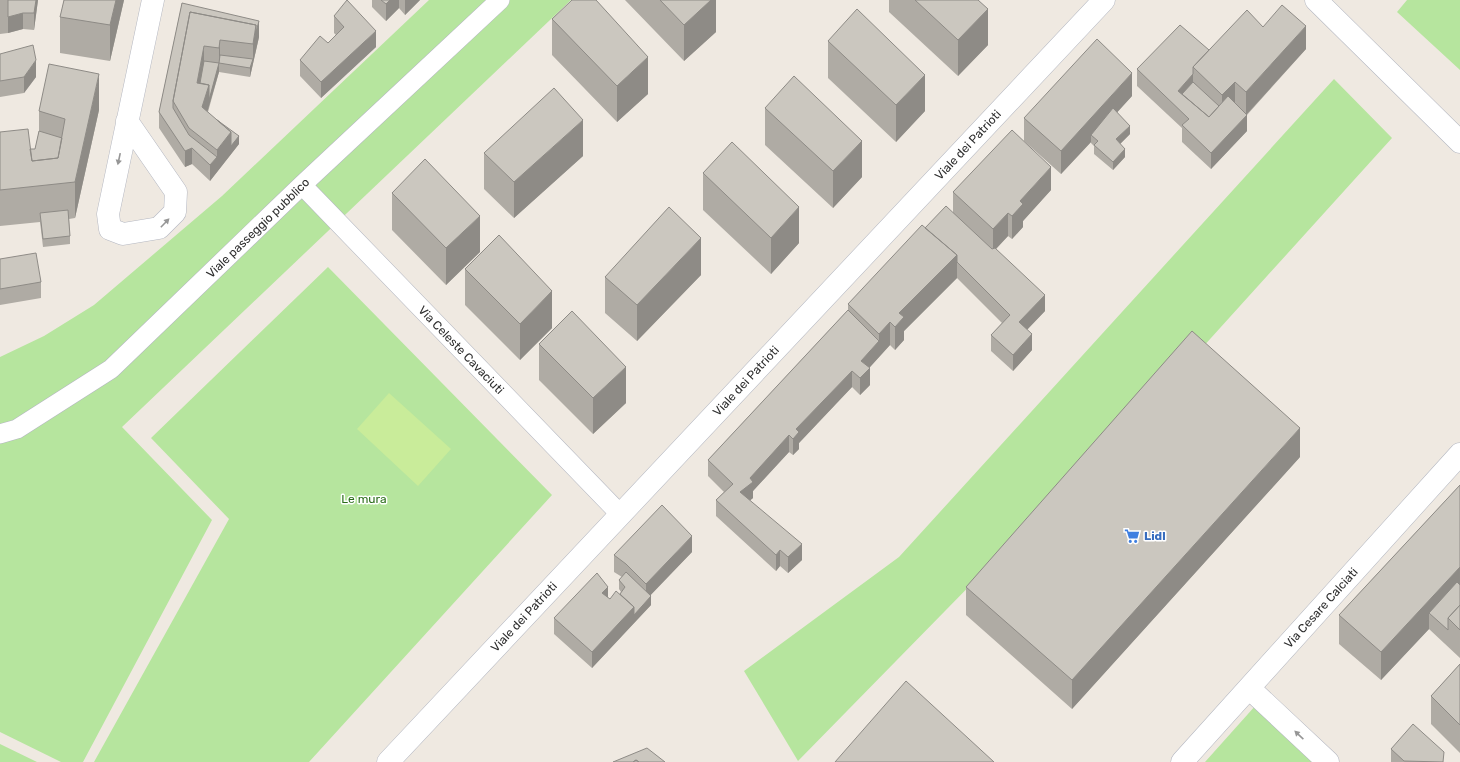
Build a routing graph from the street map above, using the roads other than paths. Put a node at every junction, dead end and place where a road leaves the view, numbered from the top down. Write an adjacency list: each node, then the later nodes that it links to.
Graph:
1 (153, 0): 5 (street)
2 (500, 0): 7 (street, Viale passeggio pubblico)
3 (1104, 0): 10 (street, Viale dei Patrioti)
4 (1316, 0): 6 (street)
5 (127, 121): 5 (street, one-way to 5)
6 (1460, 142)
7 (302, 185): 8 (street, Viale passeggio pubblico); 10 (street, Via Celeste Cavaciuti)
8 (0, 434)
9 (1460, 454): 11 (street, Via Cesare Calciati)
10 (621, 515): 12 (street, Viale dei Patrioti)
11 (1248, 688): 13 (street, Via Cesare Calciati); 14 (street, one-way to 11)
12 (388, 762)
13 (1182, 762)
14 (1328, 762)

